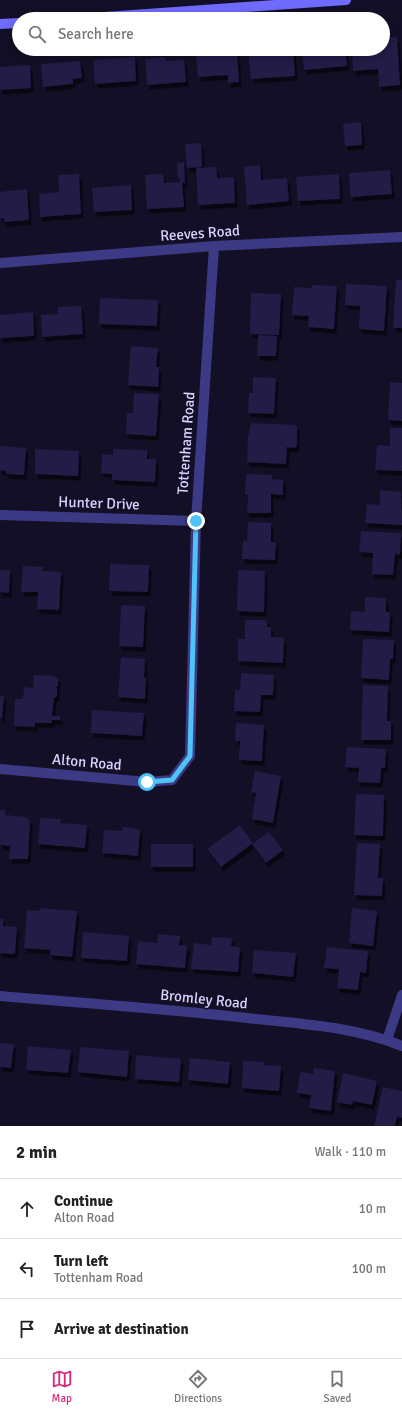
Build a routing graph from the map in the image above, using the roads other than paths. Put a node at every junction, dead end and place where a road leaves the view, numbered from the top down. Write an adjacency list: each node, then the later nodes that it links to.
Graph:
1 (346, 0): 2 (street)
2 (175, 12)
3 (12, 23): 4 (street)
4 (0, 24)
5 (402, 237): 6 (street, Reeves Road)
6 (214, 246): 7 (street, Reeves Road); 9 (street, Tottenham Road)
7 (0, 263)
8 (0, 516): 9 (street, Hunter Drive)
9 (196, 521): 11 (street, Tottenham Road)
10 (0, 769): 11 (street, Alton Road)
11 (172, 780)
12 (402, 995): 14 (street)
13 (0, 996): 14 (street, Bromley Road)
14 (387, 1040): 15 (street, Bromley Road)
15 (402, 1046)

